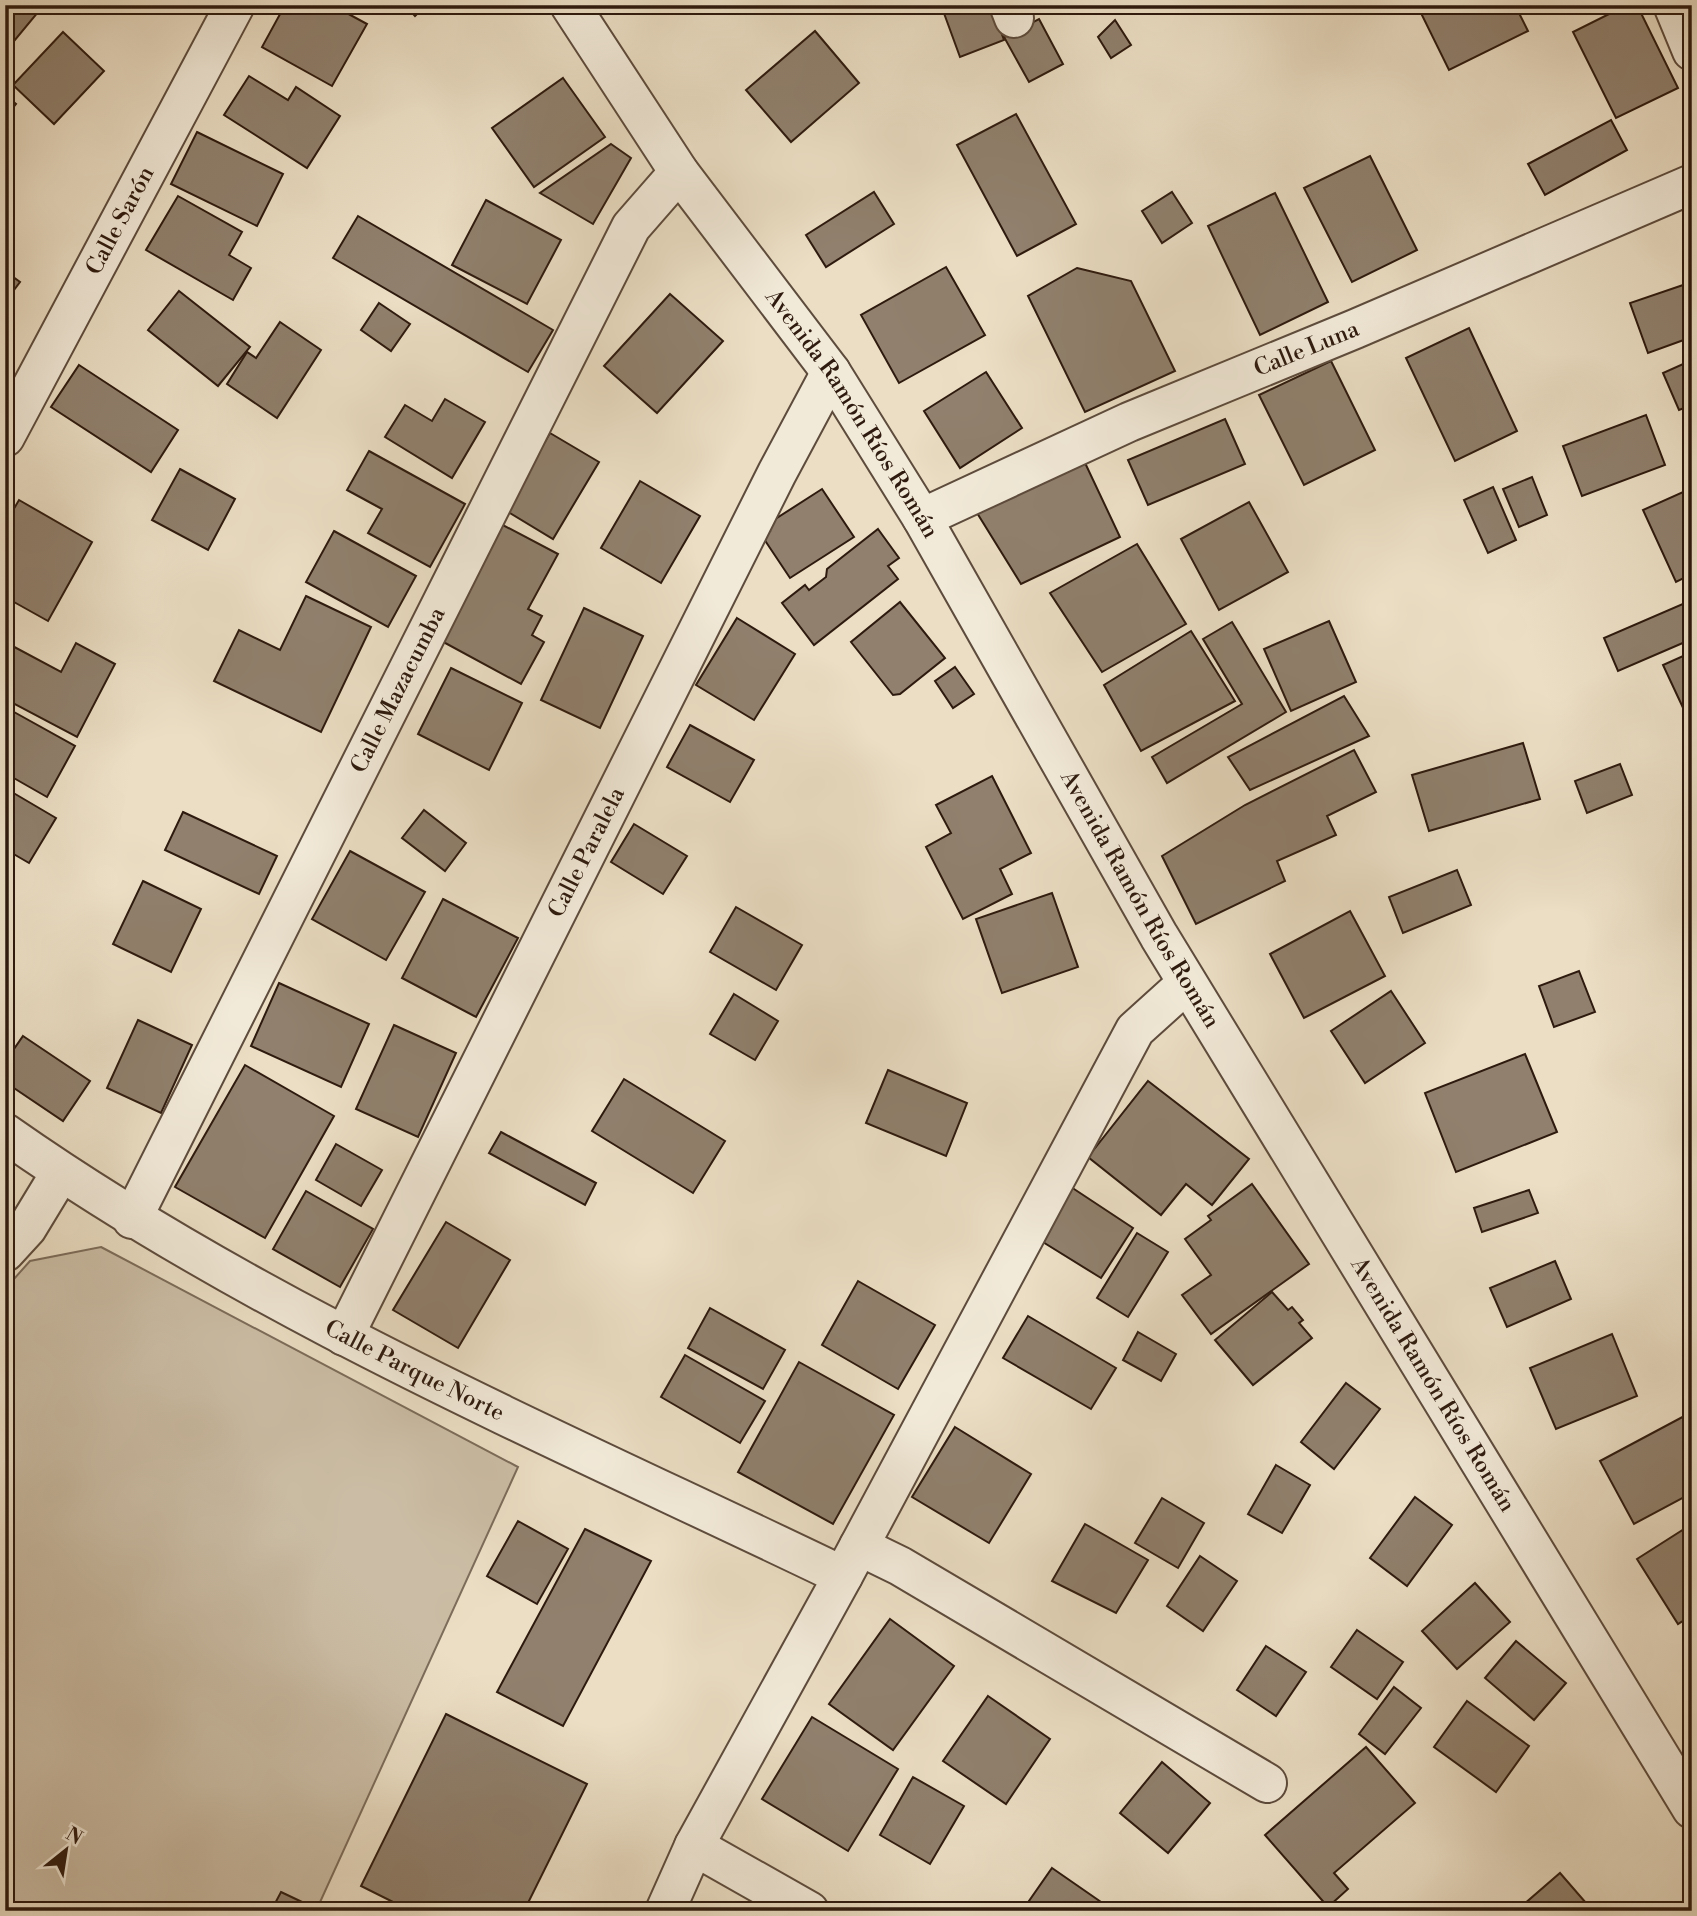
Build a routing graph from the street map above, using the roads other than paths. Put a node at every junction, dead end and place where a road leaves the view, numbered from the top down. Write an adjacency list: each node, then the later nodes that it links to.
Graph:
1 (235, 5): 8 (street, Calle Sarón)
2 (570, 5): 5 (street, Avenida Ramón Ríos Román)
3 (1673, 5): 4 (street)
4 (1692, 51)
5 (679, 173): 7 (street, Avenida Ramón Ríos Román); 13 (street, Calle Mazacumba)
6 (1692, 184): 9 (street, Calle Luna)
7 (831, 372): 9 (street, Avenida Ramón Ríos Román); 15 (street, Calle Paralela)
8 (5, 437)
9 (922, 518): 10 (street, Avenida Ramón Ríos Román)
10 (1187, 983): 16 (street); 18 (street, Avenida Ramón Ríos Román)
11 (5, 1133): 12 (street, Calle Parque Norte)
12 (61, 1172): 13 (street, Calle Parque Norte); 14 (street)
13 (132, 1219): 15 (street, Calle Parque Norte)
14 (5, 1252)
15 (344, 1336): 16 (street, Calle Parque Norte)
16 (851, 1561): 17 (street, Calle Parque Norte); 19 (street)
17 (1267, 1783)
18 (1692, 1809)
19 (694, 1846): 20 (street); 21 (street)
20 (665, 1911)
21 (809, 1911)

